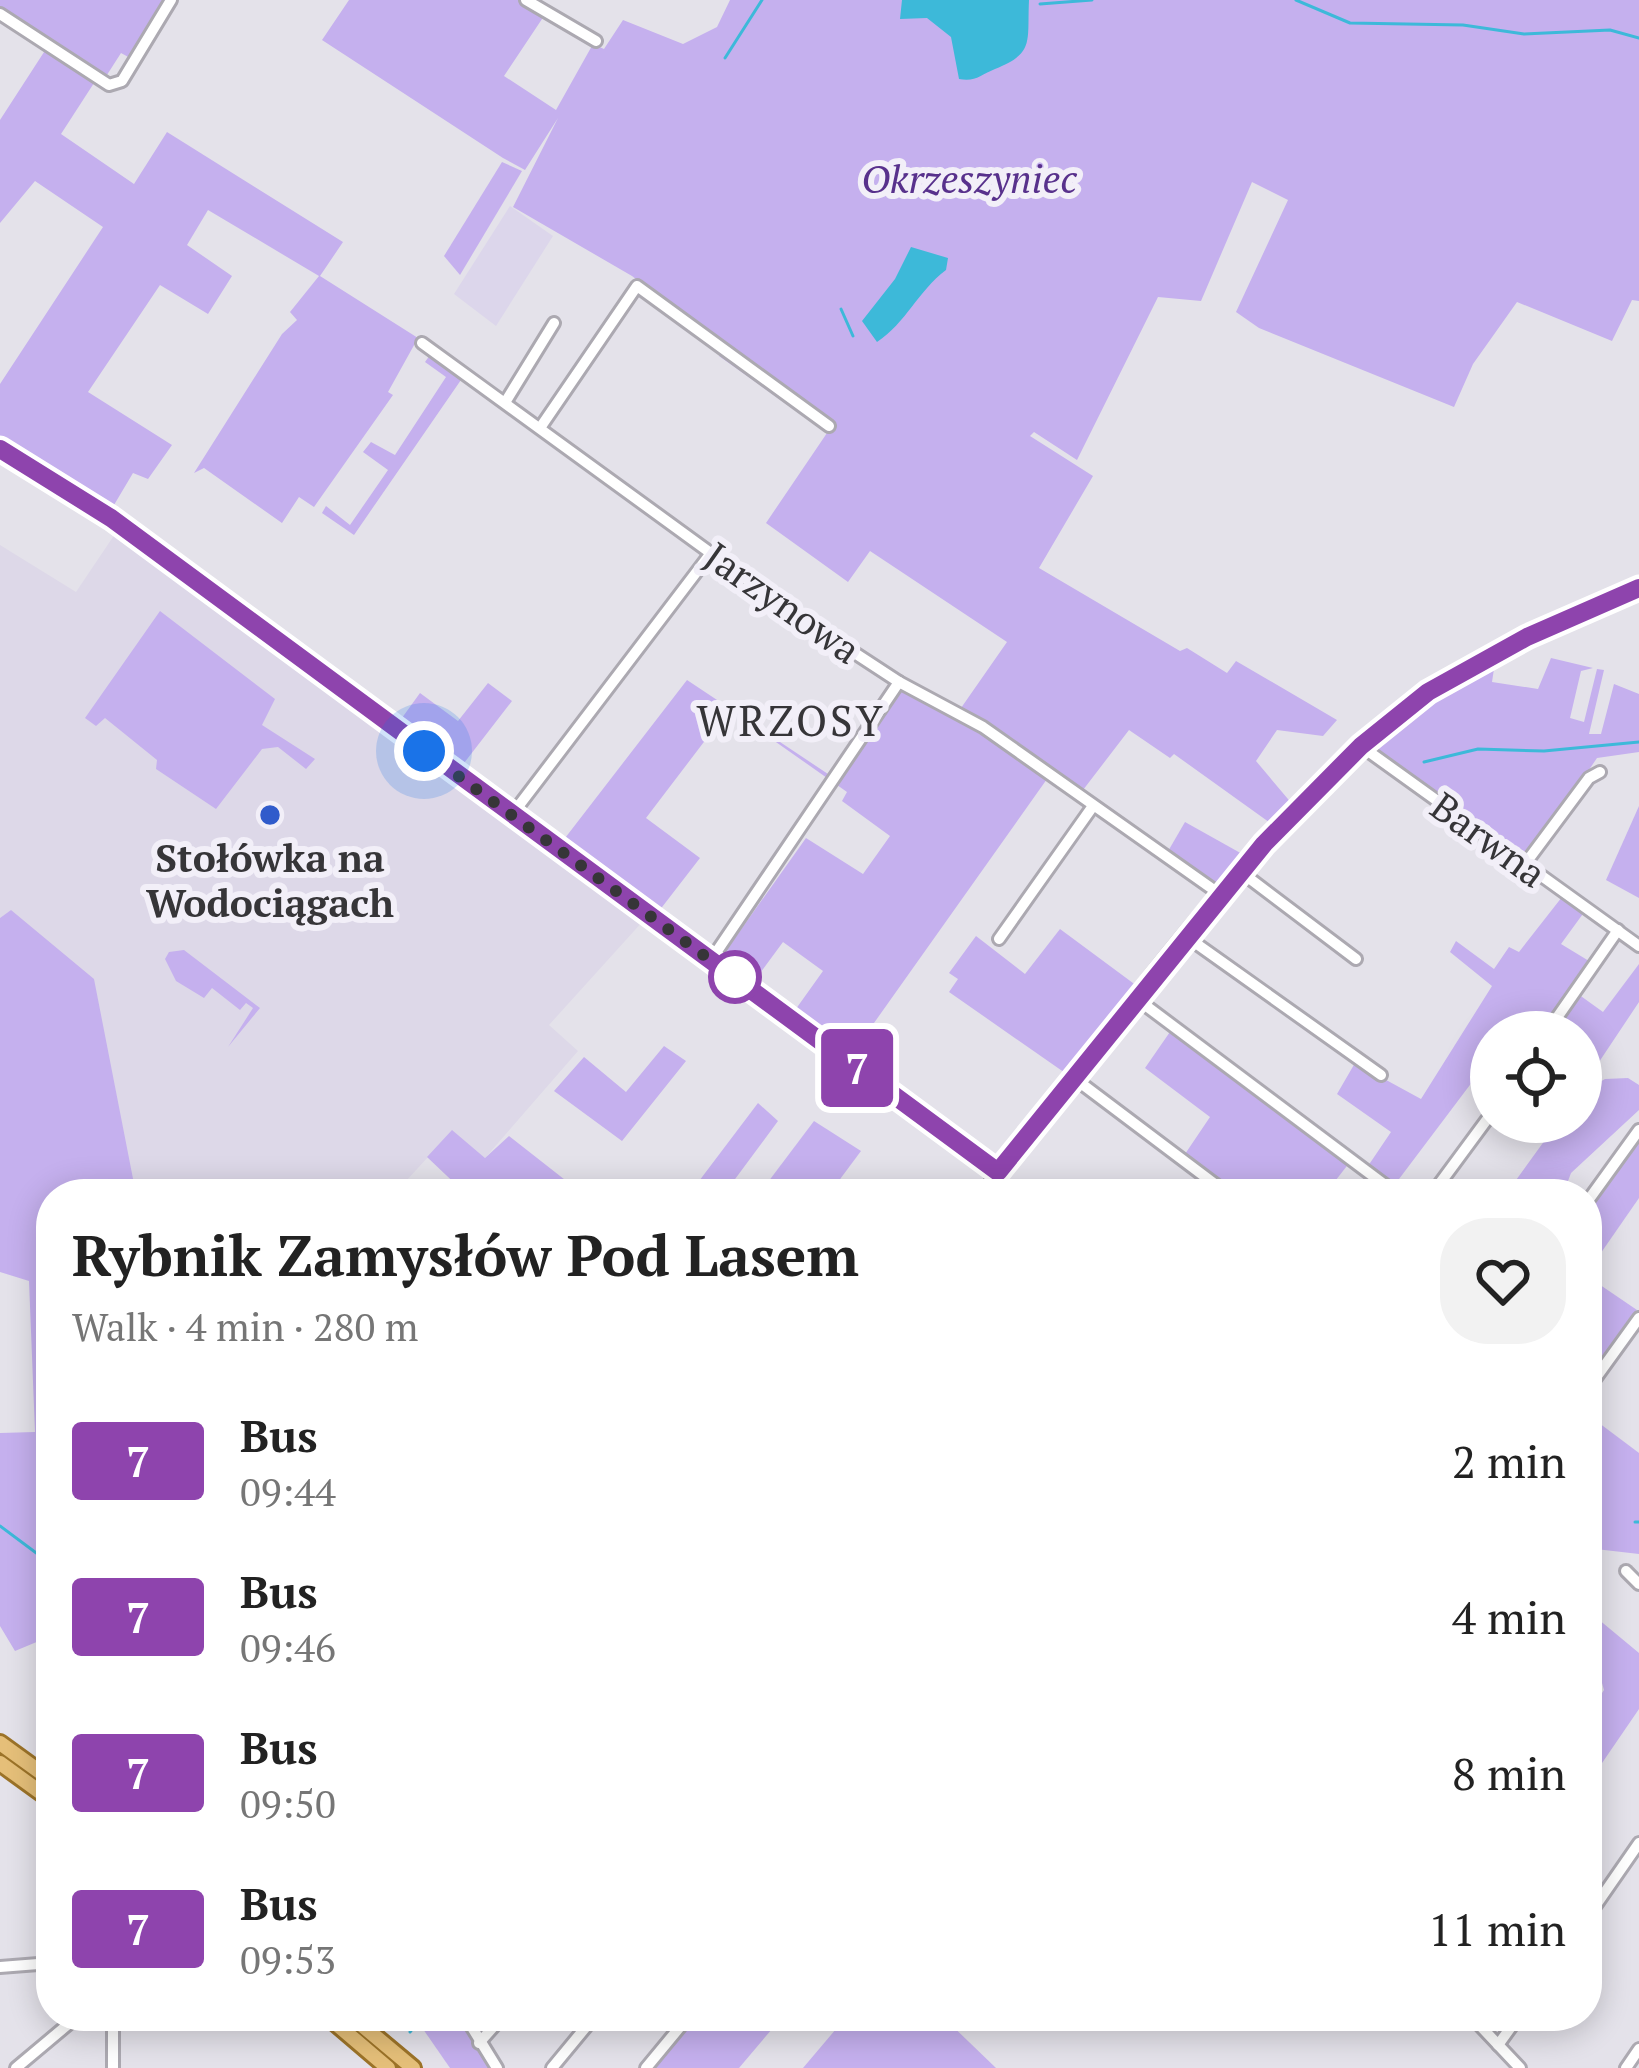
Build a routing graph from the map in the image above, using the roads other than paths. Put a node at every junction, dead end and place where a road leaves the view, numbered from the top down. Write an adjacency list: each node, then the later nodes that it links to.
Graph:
1 (170, 0): 3 (street)
2 (526, 0): 4 (street)
3 (0, 14)
4 (596, 41)
5 (554, 323): 7 (street)
6 (422, 343): 7 (street, Jarzynowa)
7 (506, 401): 9 (street, Jarzynowa)
8 (829, 426): 9 (street)
9 (541, 428): 11 (street, Jarzynowa)
10 (0, 449): 17 (street)
11 (711, 553): 13 (street, Jarzynowa); 17 (street)
12 (1639, 588): 14 (street)
13 (899, 682): 16 (street, Jarzynowa); 26 (street)
14 (1361, 746): 18 (street, Barwna); 19 (street)
15 (1600, 772): 18 (street)
16 (1093, 806): 20 (street, Jarzynowa); 23 (street)
17 (511, 816): 26 (street)
18 (1525, 864): 21 (street, Barwna)
19 (1241, 872): 20 (street); 25 (street)
20 (1222, 895): 22 (street)
21 (1618, 931): 24 (street, Barwna); 28 (street)
22 (1187, 937): 27 (street); 29 (street)
23 (999, 939)
24 (1639, 946)
25 (1356, 959)
26 (711, 960): 33 (street)
27 (1137, 998): 30 (street); 36 (street)
28 (1562, 1011)
29 (1381, 1075)
30 (1074, 1078): 33 (street); 35 (street)
31 (1639, 1130): 38 (street)
32 (1470, 1142): 37 (street)
33 (998, 1172): 34 (street)
34 (992, 1179)
35 (1208, 1179)
36 (1377, 1179)
37 (1443, 1179)
38 (1602, 1181)
39 (1639, 1318): 40 (street)
40 (1602, 1369)
41 (1626, 1571): 42 (street)
42 (1639, 1584)
43 (0, 1743): 45 (main road)
44 (0, 1763): 46 (main road)
45 (36, 1769)
46 (36, 1789)
47 (1639, 1844): 48 (street)
48 (1602, 1897)
49 (36, 1964): 50 (street)
50 (0, 1967)
51 (59, 2031): 64 (street)
52 (112, 2031): 65 (street)
53 (345, 2031): 66 (main road)
54 (369, 2031): 67 (main road)
55 (473, 2031): 61 (street)
56 (490, 2031): 61 (street)
57 (583, 2031): 69 (street)
58 (677, 2031): 70 (street)
59 (1485, 2031): 62 (street)
60 (1508, 2031): 62 (street)
61 (479, 2043): 68 (street)
62 (1498, 2045): 71 (street)
63 (1639, 2049): 72 (street)
64 (16, 2068)
65 (113, 2068)
66 (388, 2068)
67 (413, 2068)
68 (497, 2068)
69 (552, 2068)
70 (646, 2068)
71 (1520, 2068)
72 (1626, 2068)

